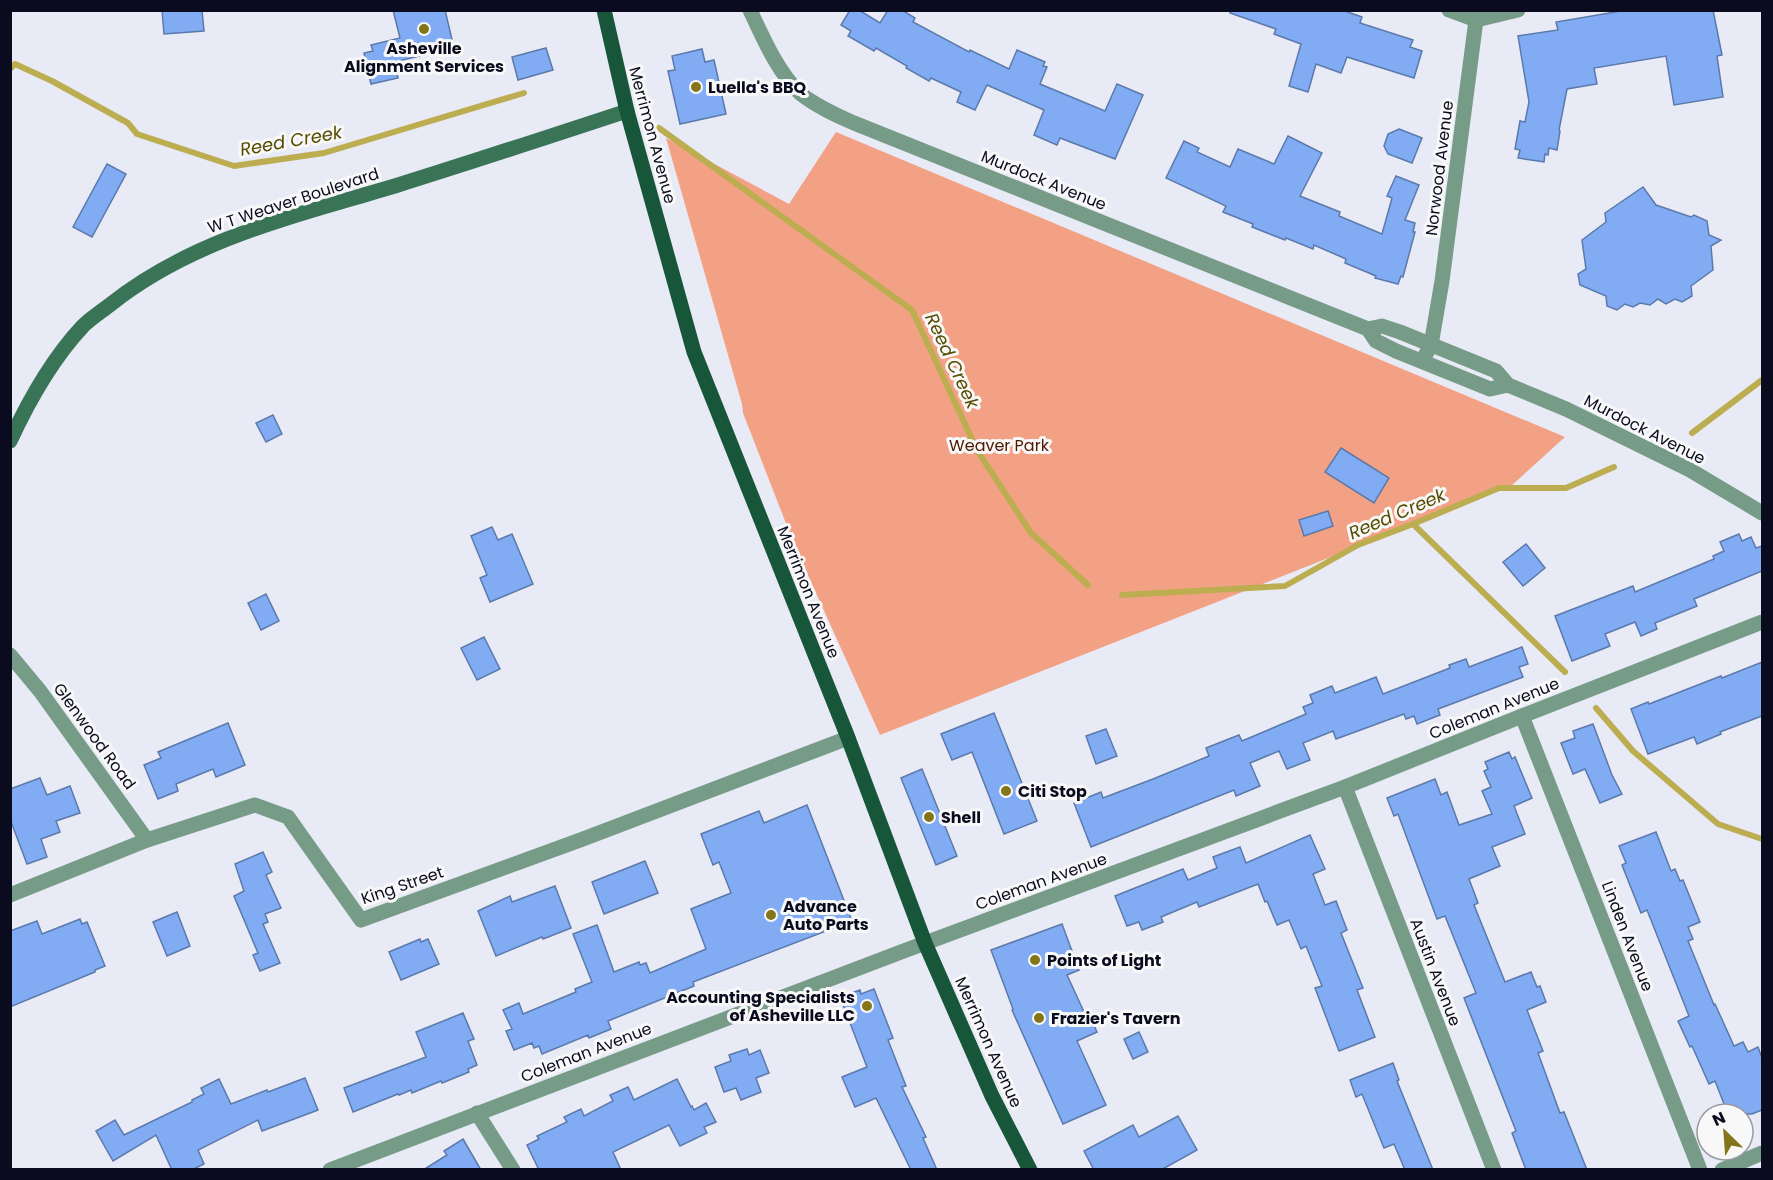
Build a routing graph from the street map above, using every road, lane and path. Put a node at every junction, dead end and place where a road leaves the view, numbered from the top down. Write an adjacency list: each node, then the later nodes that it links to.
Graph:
1 (604, 10): 6 (main road, Merrimon Avenue)
2 (750, 10): 7 (street, Murdock Avenue)
3 (1449, 10): 5 (street)
4 (1518, 10): 5 (street)
5 (1476, 20): 8 (street, Norwood Avenue)
6 (627, 111): 11 (main road, W T Weaver Boulevard); 16 (main road, Merrimon Avenue)
7 (1368, 330): 8 (street, Murdock Avenue); 9 (street, Murdock Avenue)
8 (1431, 345): 9 (street, Norwood Avenue); 10 (street, Murdock Avenue)
9 (1422, 362): 10 (street, Murdock Avenue)
10 (1508, 385): 12 (street, Murdock Avenue)
11 (10, 441)
12 (1762, 513)
13 (1762, 622): 15 (street, Coleman Avenue)
14 (10, 655): 18 (street, Glenwood Road)
15 (1522, 716): 17 (street, Coleman Avenue); 27 (street, Linden Avenue)
16 (848, 738): 18 (street, King Street); 20 (main road, Merrimon Avenue)
17 (1345, 787): 20 (street, Coleman Avenue); 26 (street, Austin Avenue)
18 (147, 840): 19 (street, King Street)
19 (10, 895)
20 (925, 943): 21 (street, Coleman Avenue); 25 (main road, Merrimon Avenue)
21 (477, 1113): 23 (street, Coleman Avenue); 24 (street)
22 (1762, 1153): 28 (street)
23 (330, 1170)
24 (513, 1170)
25 (1030, 1170)
26 (1494, 1170)
27 (1700, 1170)
28 (1722, 1170)

